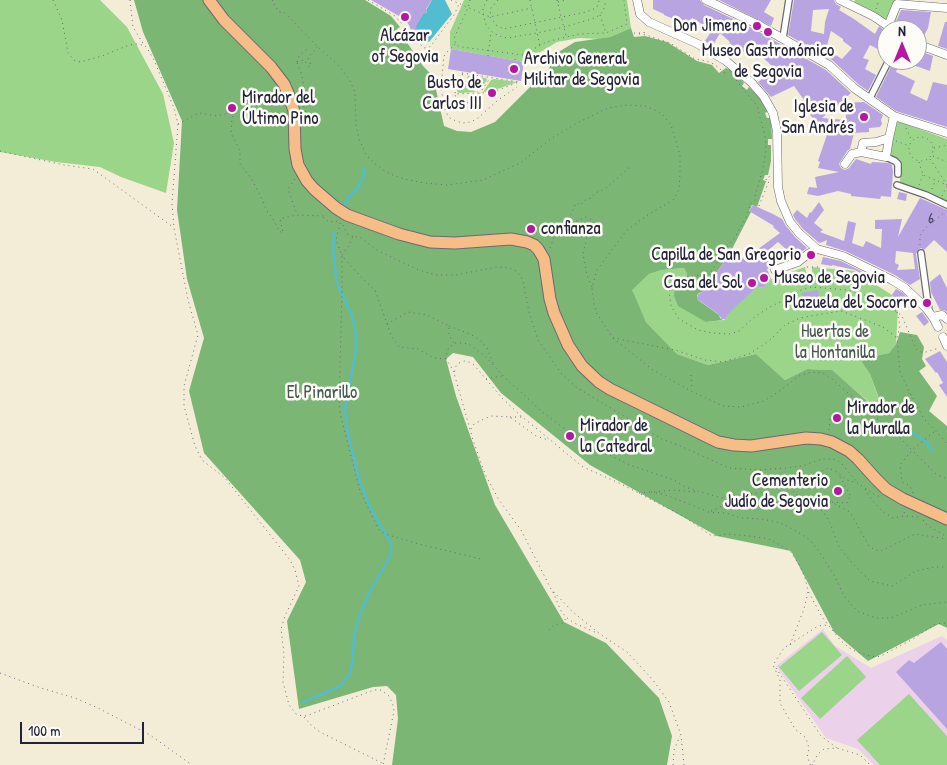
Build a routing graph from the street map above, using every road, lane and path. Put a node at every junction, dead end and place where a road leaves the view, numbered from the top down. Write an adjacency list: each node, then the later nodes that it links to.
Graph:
1 (53, 0): 39 (path)
2 (130, 0): 39 (path)
3 (209, 0): 82 (main road)
4 (273, 0): 40 (path)
5 (368, 0): 20 (path)
6 (451, 0): 20 (path)
7 (470, 0): 21 (path)
8 (487, 0): 24 (path)
9 (498, 0): 26 (path)
10 (530, 0): 22 (path)
11 (566, 0): 19 (path)
12 (599, 0): 27 (path)
13 (606, 0): 25 (path)
14 (624, 0): 34 (path)
15 (637, 0): 99 (street)
16 (706, 0): 37 (street)
17 (789, 0): 37 (street)
18 (840, 0): 28 (street)
19 (557, 1): 27 (path)
20 (459, 4): 21 (path)
21 (468, 8): 24 (path); 38 (path)
22 (532, 8): 26 (path); 30 (path)
23 (947, 8): 29 (street)
24 (483, 14): 26 (path); 32 (path)
25 (600, 15): 31 (path); 34 (path)
26 (490, 17): 30 (path)
27 (561, 18): 30 (path); 31 (path)
28 (878, 20)
29 (893, 20)
30 (535, 23): 33 (path)
31 (564, 27): 33 (path); 36 (path)
32 (491, 32): 33 (path); 45 (path)
33 (537, 33): 41 (path)
34 (606, 33): 36 (path)
35 (644, 33): 53 (path)
36 (566, 36): 41 (path)
37 (783, 38): 62 (street)
38 (456, 44): 43 (path); 56 (path)
39 (144, 46): 64 (path)
40 (317, 46): 51 (path); 105 (path)
41 (540, 46): 47 (path)
42 (310, 47): 51 (path)
43 (466, 47): 45 (path); 46 (path)
44 (927, 48): 48 (street)
45 (489, 50): 47 (path); 49 (path)
46 (466, 52)
47 (516, 54): 50 (path)
48 (947, 55)
49 (488, 56)
50 (515, 60)
51 (297, 63): 66 (path)
52 (885, 70): 62 (street)
53 (732, 75)
54 (490, 78): 57 (path); 60 (path); 60 (path)
55 (736, 80): 106 (path)
56 (442, 81): 58 (path); 59 (path)
57 (465, 81): 58 (path); 60 (path)
58 (457, 82): 61 (path)
59 (517, 87)
60 (480, 93): 61 (path); 61 (path)
61 (455, 94)
62 (870, 98): 63 (street)
63 (894, 116): 67 (street); 68 (street)
64 (178, 124): 92 (path); 96 (path)
65 (906, 128): 69 (path)
66 (302, 132)
67 (947, 133)
68 (889, 138): 71 (path); 74 (street); 76 (street)
69 (912, 141): 71 (path); 72 (path)
70 (947, 145): 72 (path)
71 (909, 146): 78 (path)
72 (934, 148): 75 (path)
73 (0, 151): 96 (path)
74 (861, 152): 76 (street); 80 (street)
75 (932, 155): 77 (path); 79 (path)
76 (886, 157): 83 (street)
77 (930, 158): 78 (path); 86 (path)
78 (919, 162): 84 (path)
79 (947, 162)
80 (845, 164)
81 (632, 165): 95 (path)
82 (300, 171): 90 (main road); 92 (path)
83 (898, 174)
84 (935, 181): 86 (path); 87 (path)
85 (897, 185): 89 (street)
86 (947, 185): 88 (path)
87 (931, 192)
88 (942, 196)
89 (947, 205)
90 (336, 208): 93 (path); 149 (main road)
91 (947, 211): 100 (path)
92 (297, 215): 93 (path)
93 (323, 216): 94 (path)
94 (341, 220): 97 (path); 101 (path)
95 (566, 226): 98 (path); 105 (path)
96 (174, 228): 164 (path)
97 (353, 236): 101 (path); 136 (path)
98 (551, 247)
99 (817, 249): 104 (street); 107 (street)
100 (921, 253): 107 (street)
101 (342, 256): 109 (path); 151 (path)
102 (809, 264): 103 (path)
103 (809, 268)
104 (775, 270)
105 (592, 288): 113 (path)
106 (897, 311): 114 (path); 116 (path)
107 (931, 314): 108 (street); 111 (street)
108 (947, 319)
109 (387, 324): 110 (path); 117 (path)
110 (449, 326): 115 (path); 118 (path)
111 (938, 328)
112 (943, 337): 116 (street)
113 (613, 338): 114 (path); 123 (path)
114 (897, 338): 128 (path)
115 (454, 344): 117 (path); 118 (path)
116 (947, 346)
117 (446, 359): 119 (path)
118 (494, 366): 120 (path)
119 (454, 373): 122 (path); 127 (path)
120 (503, 376): 122 (path); 139 (path)
121 (690, 376): 123 (path)
122 (485, 379): 126 (path)
123 (692, 391): 132 (path)
124 (837, 415): 129 (path)
125 (510, 417): 126 (path); 127 (path); 130 (path)
126 (523, 418): 130 (path)
127 (470, 429): 153 (path)
128 (935, 432): 131 (path); 132 (path)
129 (829, 433)
130 (551, 440): 141 (path)
131 (947, 443)
132 (913, 449): 134 (path); 140 (path)
133 (837, 472): 135 (path); 136 (path); 145 (path)
134 (947, 479)
135 (785, 482): 143 (path); 144 (path)
136 (858, 484): 137 (path)
137 (864, 488): 142 (path); 148 (path)
138 (651, 492): 139 (path); 141 (path); 147 (path)
139 (701, 492): 144 (path)
140 (913, 492)
141 (638, 493): 154 (path)
142 (882, 497)
143 (803, 498): 144 (path); 145 (path); 152 (path)
144 (729, 500): 147 (path)
145 (831, 502): 150 (path)
146 (904, 511): 148 (path)
147 (708, 512): 155 (path)
148 (906, 516): 150 (path)
149 (947, 518)
150 (947, 538)
151 (481, 558)
152 (947, 568)
153 (551, 589): 156 (path); 160 (path)
154 (808, 591): 158 (path); 161 (path)
155 (947, 602)
156 (566, 617): 159 (path); 160 (path)
157 (947, 623): 158 (path)
158 (830, 627): 161 (path)
159 (549, 630)
160 (600, 634): 165 (path)
161 (790, 645): 162 (path)
162 (774, 665): 166 (path); 171 (path)
163 (0, 673): 168 (path)
164 (303, 716): 167 (path); 167 (path)
165 (681, 735): 169 (path); 170 (path)
166 (838, 748): 171 (path); 172 (path)
167 (383, 764)
168 (192, 765)
169 (673, 765)
170 (684, 765)
171 (812, 765)
172 (870, 765)

